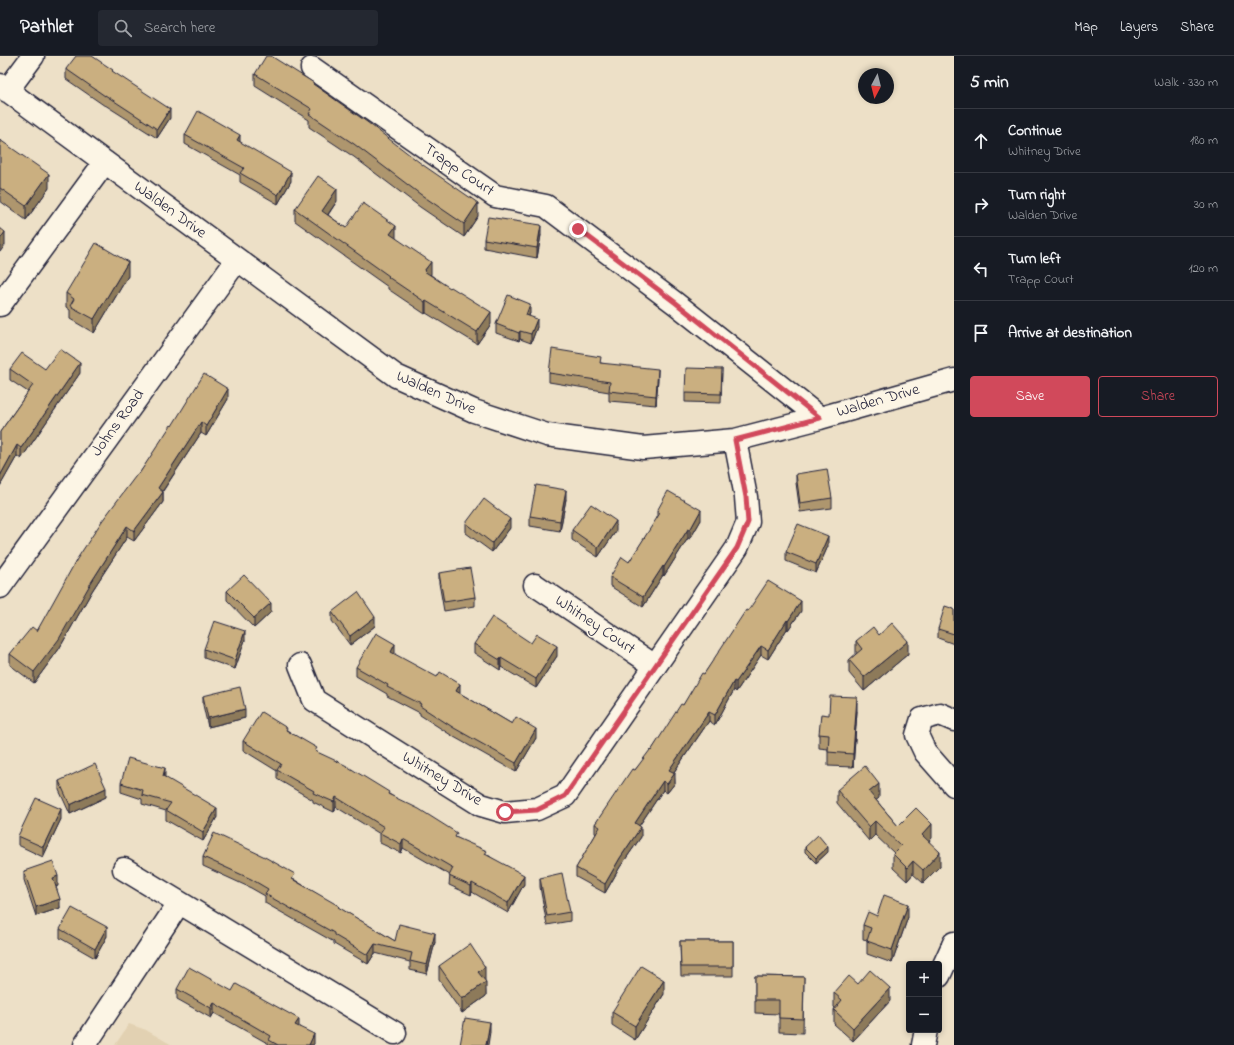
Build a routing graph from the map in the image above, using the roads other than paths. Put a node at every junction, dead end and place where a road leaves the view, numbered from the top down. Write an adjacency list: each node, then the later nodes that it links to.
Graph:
1 (33, 56): 3 (street)
2 (312, 68): 8 (street, Trapp Court)
3 (4, 88): 4 (street, Walden Drive)
4 (105, 162): 5 (street, Walden Drive); 6 (street)
5 (237, 260): 9 (street, Walden Drive); 11 (street, Johns Road)
6 (0, 304)
7 (954, 380): 8 (street, Walden Drive)
8 (820, 418): 9 (street, Walden Drive)
9 (735, 440): 13 (street, Whitney Drive)
10 (536, 584): 13 (street, Whitney Court)
11 (0, 587)
12 (300, 665): 13 (street, Whitney Drive)
13 (655, 666)
14 (954, 720): 15 (street)
15 (954, 785)
16 (124, 869): 17 (street)
17 (179, 903): 20 (street); 22 (street)
18 (954, 943): 19 (street)
19 (942, 969)
20 (395, 1032)
21 (925, 1033): 23 (street)
22 (85, 1045)
23 (923, 1045)

